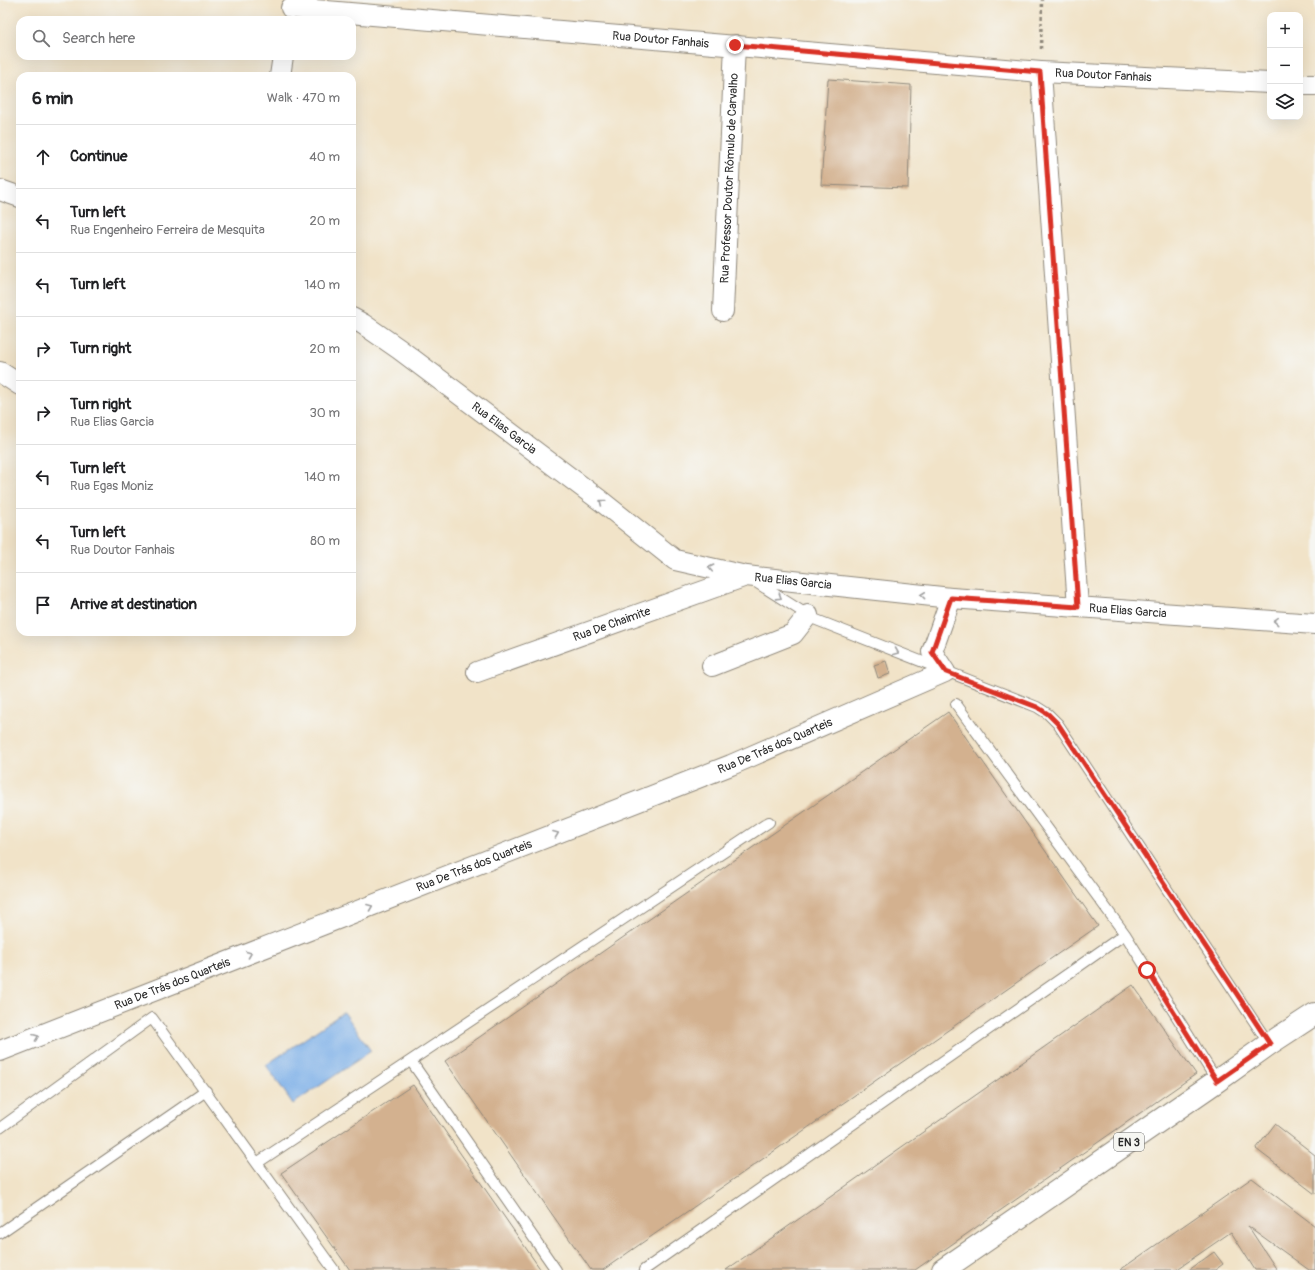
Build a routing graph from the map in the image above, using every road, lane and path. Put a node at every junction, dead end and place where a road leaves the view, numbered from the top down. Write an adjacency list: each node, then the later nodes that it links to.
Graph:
1 (1042, 0): 6 (path)
2 (291, 9): 3 (street, Rua Doutor Fanhais)
3 (735, 45): 6 (street, Rua Doutor Fanhais); 12 (street, Rua Professor Doutor Rómulo de Carvalho)
4 (283, 60): 5 (street)
5 (281, 72)
6 (1040, 72): 7 (street, Rua Doutor Fanhais); 18 (street)
7 (1267, 83)
8 (1303, 85): 9 (street)
9 (1315, 85)
10 (0, 190): 11 (street)
11 (16, 196)
12 (723, 310)
13 (356, 320): 16 (street, Rua Elias Garcia, one-way to 13)
14 (0, 372): 15 (street)
15 (16, 382)
16 (746, 576): 17 (street, Rua Elias Garcia, one-way to 16); 19 (lane, one-way to 19); 22 (street, Rua De Chaimite)
17 (951, 598): 18 (street, Rua Elias Garcia); 23 (street)
18 (1078, 607): 20 (street, Rua Elias Garcia, one-way to 18)
19 (808, 615): 21 (street); 23 (lane, one-way to 23)
20 (1315, 624)
21 (712, 666)
22 (477, 672)
23 (946, 672): 28 (lane); 29 (street, Rua De Trás dos Quarteis, one-way to 23)
24 (956, 704): 26 (lane)
25 (769, 822): 30 (lane)
26 (1125, 934): 31 (lane); 38 (lane)
27 (1315, 1014): 28 (main road, EN 3)
28 (1270, 1044): 31 (main road, EN 3)
29 (0, 1052)
30 (411, 1061): 34 (lane); 37 (lane)
31 (1217, 1081): 39 (main road, EN 3)
32 (206, 1091): 33 (lane); 34 (lane); 35 (lane)
33 (0, 1128)
34 (257, 1163): 36 (lane)
35 (0, 1233)
36 (334, 1270)
37 (556, 1270)
38 (644, 1270)
39 (943, 1270)

